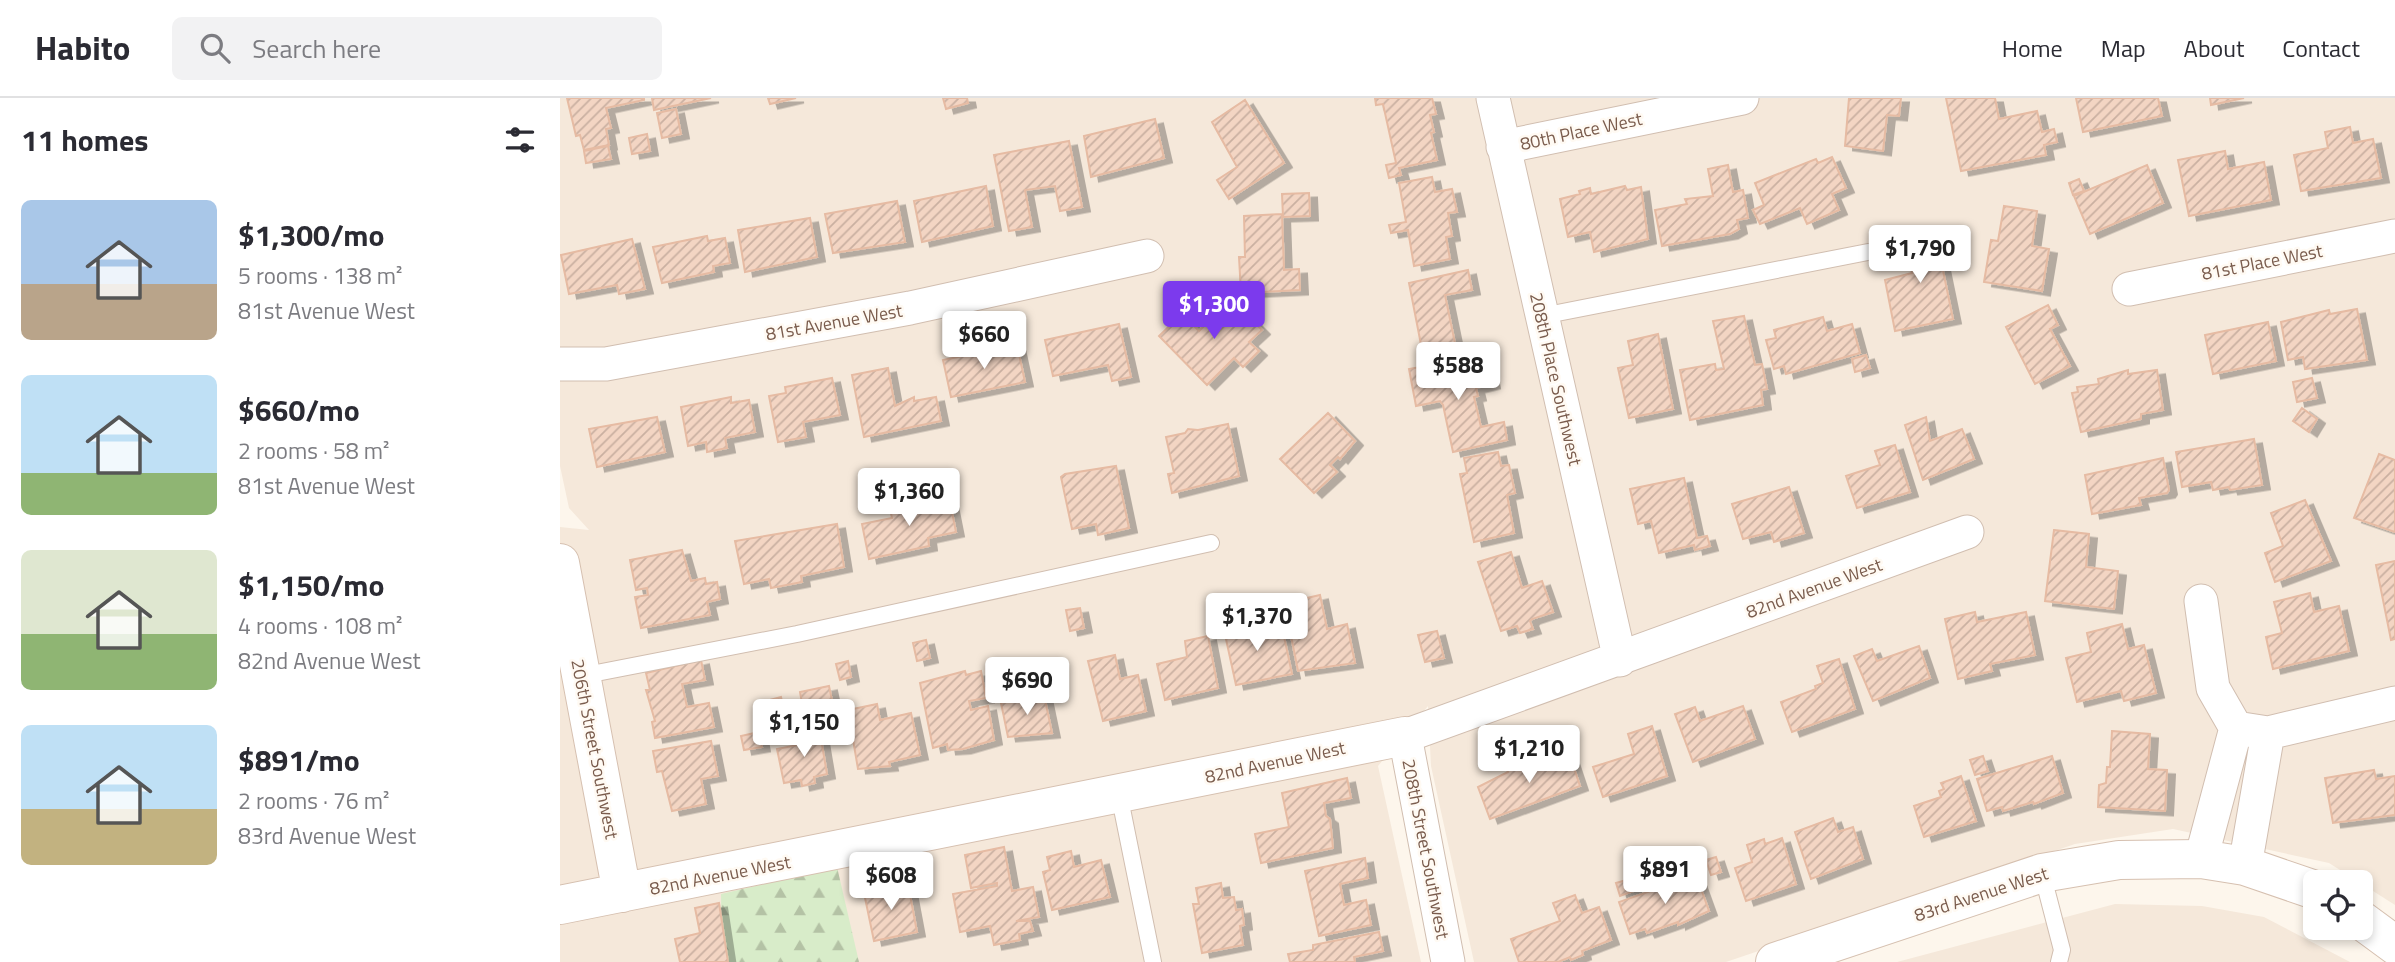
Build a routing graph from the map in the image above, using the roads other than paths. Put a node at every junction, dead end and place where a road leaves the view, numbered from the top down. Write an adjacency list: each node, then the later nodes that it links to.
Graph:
1 (1493, 98): 3 (street, 208th Place Southwest)
2 (1742, 98): 3 (street, 80th Place West)
3 (1503, 147): 8 (street, 208th Place Southwest)
4 (2395, 236): 7 (street, 81st Place West)
5 (1868, 252): 8 (lane)
6 (1147, 256): 9 (street, 81st Avenue West)
7 (2129, 289)
8 (1542, 316): 14 (street, 208th Place Southwest)
9 (560, 363)
10 (1966, 532): 14 (street, 82nd Avenue West)
11 (1211, 543): 15 (lane)
12 (560, 563): 15 (street, 206th Street Southwest)
13 (2201, 601): 17 (street)
14 (1620, 660): 18 (street, 82nd Avenue West)
15 (581, 676): 24 (street, 206th Street Southwest)
16 (2395, 703): 17 (street)
17 (2252, 731): 20 (street); 21 (street)
18 (1405, 736): 19 (street, 82nd Avenue West); 29 (street, 208th Street Southwest)
19 (1119, 794): 24 (street, 82nd Avenue West); 28 (lane)
20 (2201, 859): 21 (street, 83rd Avenue West); 22 (street, 83rd Avenue West)
21 (2245, 866): 23 (street, 83rd Avenue West)
22 (2042, 873): 30 (street, 83rd Avenue West); 31 (lane)
23 (2303, 886)
24 (622, 893): 25 (street, 82nd Avenue West)
25 (560, 905)
26 (2373, 929): 27 (street)
27 (2395, 945)
28 (1153, 962)
29 (1448, 962)
30 (1775, 962)
31 (2059, 962)

